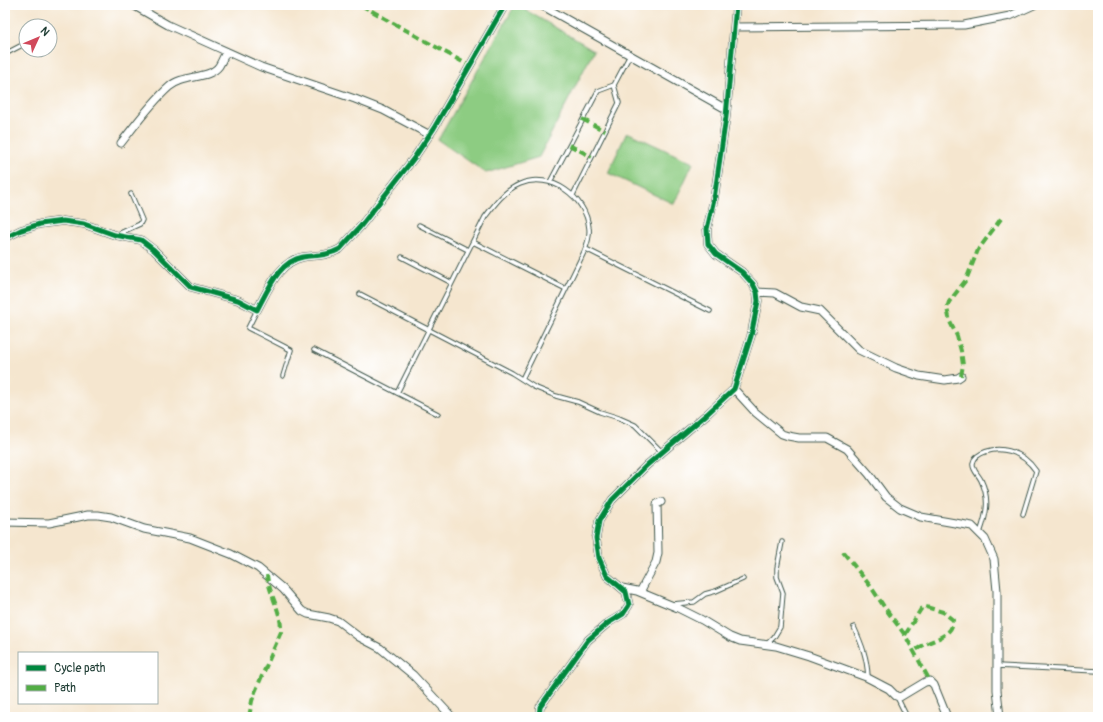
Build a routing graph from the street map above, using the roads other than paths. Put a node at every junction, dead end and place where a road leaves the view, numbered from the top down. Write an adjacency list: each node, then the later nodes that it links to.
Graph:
1 (133, 5): 8 (street)
2 (505, 5): 13 (street)
3 (541, 5): 10 (street)
4 (736, 5): 6 (street)
5 (1034, 5): 6 (street)
6 (734, 27): 12 (street)
7 (18, 47): 9 (lane)
8 (226, 52): 13 (street); 14 (street)
9 (5, 54)
10 (630, 55): 11 (lane); 12 (street)
11 (614, 85): 15 (lane); 17 (lane)
12 (726, 109): 27 (street)
13 (430, 135): 29 (street)
14 (121, 143)
15 (550, 182): 17 (lane); 21 (lane)
16 (131, 194): 19 (lane)
17 (572, 195): 22 (lane)
18 (418, 225): 23 (lane)
19 (115, 235): 20 (street); 29 (street)
20 (5, 238)
21 (472, 242): 23 (lane); 26 (lane)
22 (586, 248): 26 (lane); 30 (lane)
23 (468, 250): 25 (lane)
24 (402, 257): 25 (lane)
25 (452, 283): 31 (lane)
26 (566, 289): 35 (lane)
27 (758, 292): 34 (street); 36 (street)
28 (360, 294): 31 (lane)
29 (257, 310): 33 (lane)
30 (710, 311)
31 (429, 330): 35 (lane); 37 (lane)
32 (314, 350): 37 (lane)
33 (283, 376)
34 (961, 376)
35 (522, 379): 39 (lane)
36 (734, 389): 39 (street); 43 (street)
37 (397, 393): 38 (lane)
38 (438, 414)
39 (662, 452): 46 (street)
40 (661, 502): 47 (street)
41 (1023, 514): 43 (lane)
42 (5, 522): 55 (street)
43 (979, 534): 51 (street)
44 (782, 542): 50 (lane)
45 (743, 579): 48 (lane)
46 (620, 587): 47 (street); 56 (street)
47 (640, 592): 48 (street)
48 (670, 605): 50 (street)
49 (854, 627): 53 (lane)
50 (766, 644): 53 (street)
51 (997, 666): 52 (lane); 59 (street)
52 (1098, 671)
53 (868, 678): 54 (street)
54 (896, 696): 57 (lane); 58 (street)
55 (452, 717)
56 (539, 717)
57 (907, 717)
58 (947, 717)
59 (1000, 717)

